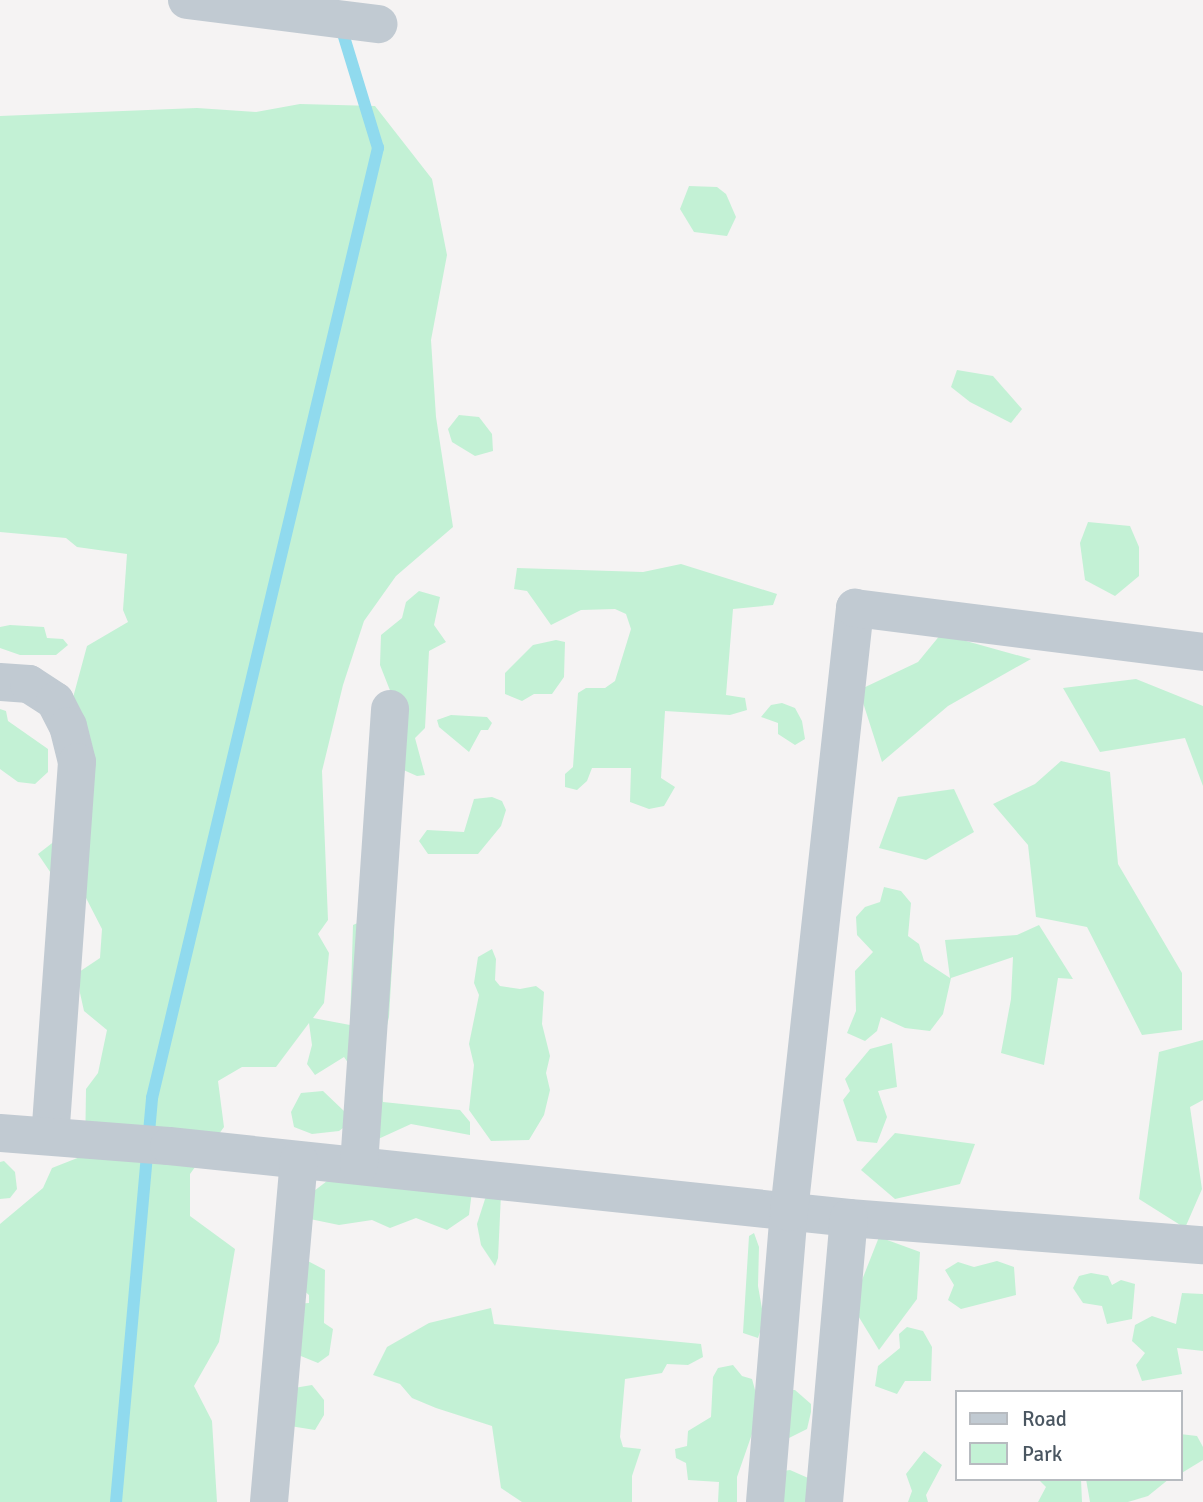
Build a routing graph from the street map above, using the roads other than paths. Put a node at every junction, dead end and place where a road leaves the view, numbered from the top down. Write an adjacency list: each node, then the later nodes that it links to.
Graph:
1 (187, 0): 2 (street)
2 (378, 24)
3 (1203, 652): 10 (street)
4 (0, 681): 7 (street)
5 (390, 709): 9 (street)
6 (0, 1133): 7 (street)
7 (50, 1136): 8 (street)
8 (299, 1160): 9 (street); 13 (street)
9 (359, 1165): 10 (street)
10 (789, 1212): 11 (street); 14 (street)
11 (849, 1218): 12 (street); 15 (street)
12 (1203, 1245)
13 (269, 1502)
14 (765, 1502)
15 (824, 1502)

